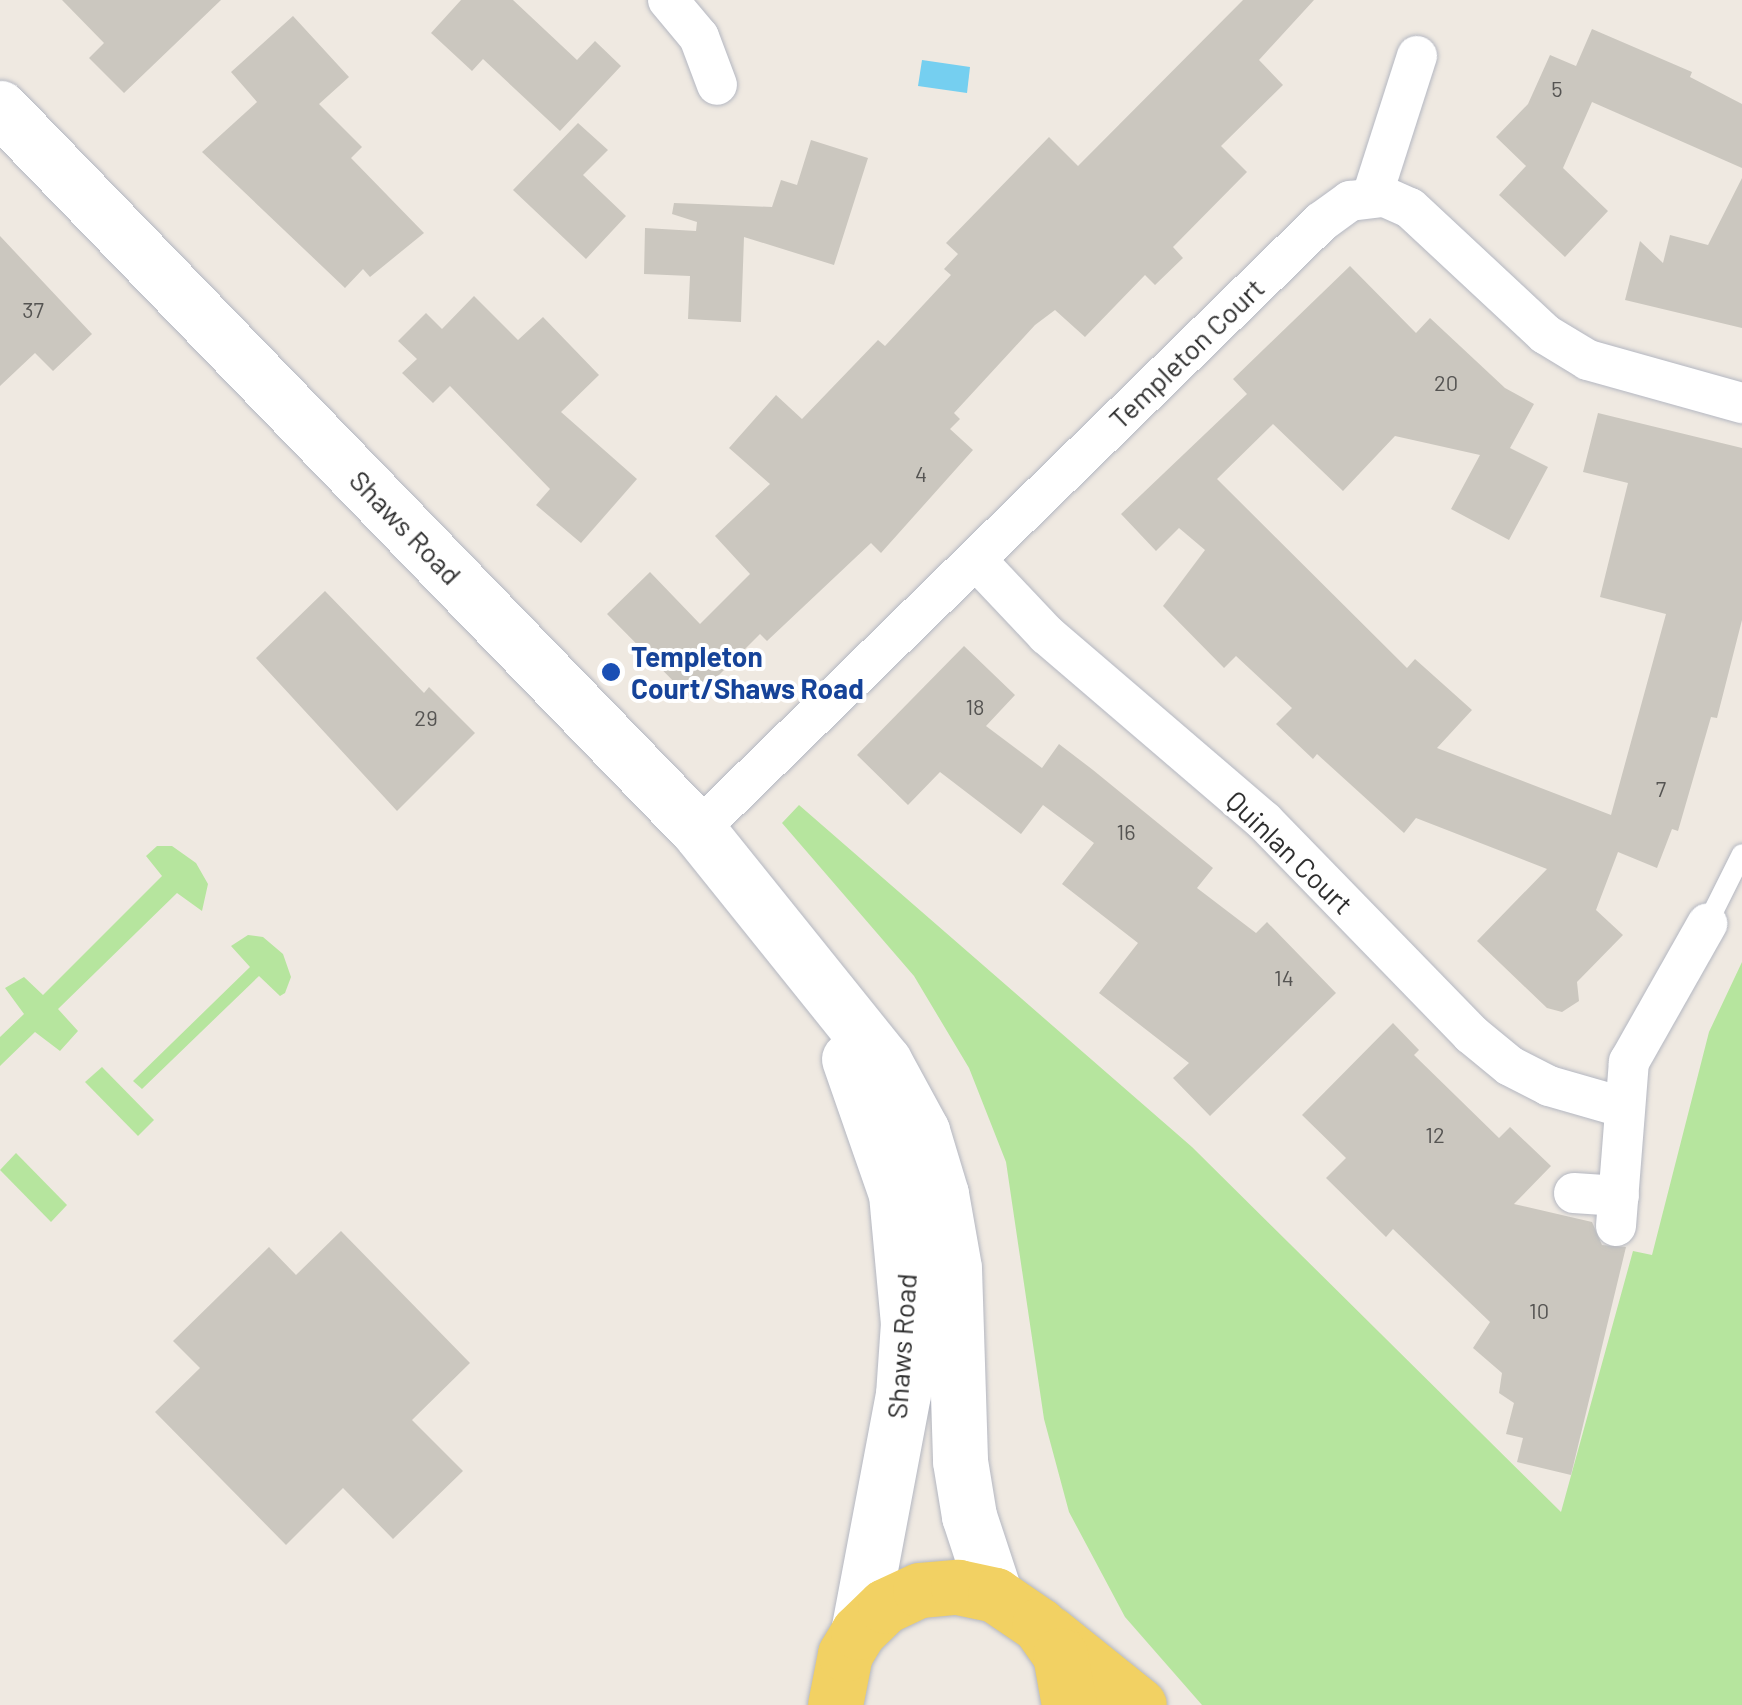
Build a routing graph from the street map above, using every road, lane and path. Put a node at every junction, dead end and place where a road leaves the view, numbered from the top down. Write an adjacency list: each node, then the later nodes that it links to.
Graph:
1 (668, 0): 3 (street)
2 (1417, 56): 5 (street)
3 (717, 85)
4 (0, 108): 8 (street, Shaws Road)
5 (1372, 196): 6 (street); 7 (street, Templeton Court)
6 (1742, 403)
7 (977, 560): 8 (street, Templeton Court); 12 (street, Quinlan Court)
8 (698, 830): 11 (street, Shaws Road)
9 (1742, 854): 10 (lane)
10 (1708, 924): 12 (street)
11 (800, 956): 14 (street, Shaws Road); 15 (street, Shaws Road)
12 (1622, 1107): 13 (street)
13 (1574, 1192)
14 (1017, 1610): 15 (main road); 17 (main road); 18 (main road)
15 (846, 1664): 16 (main road)
16 (799, 1705)
17 (1069, 1705)
18 (1139, 1705)

